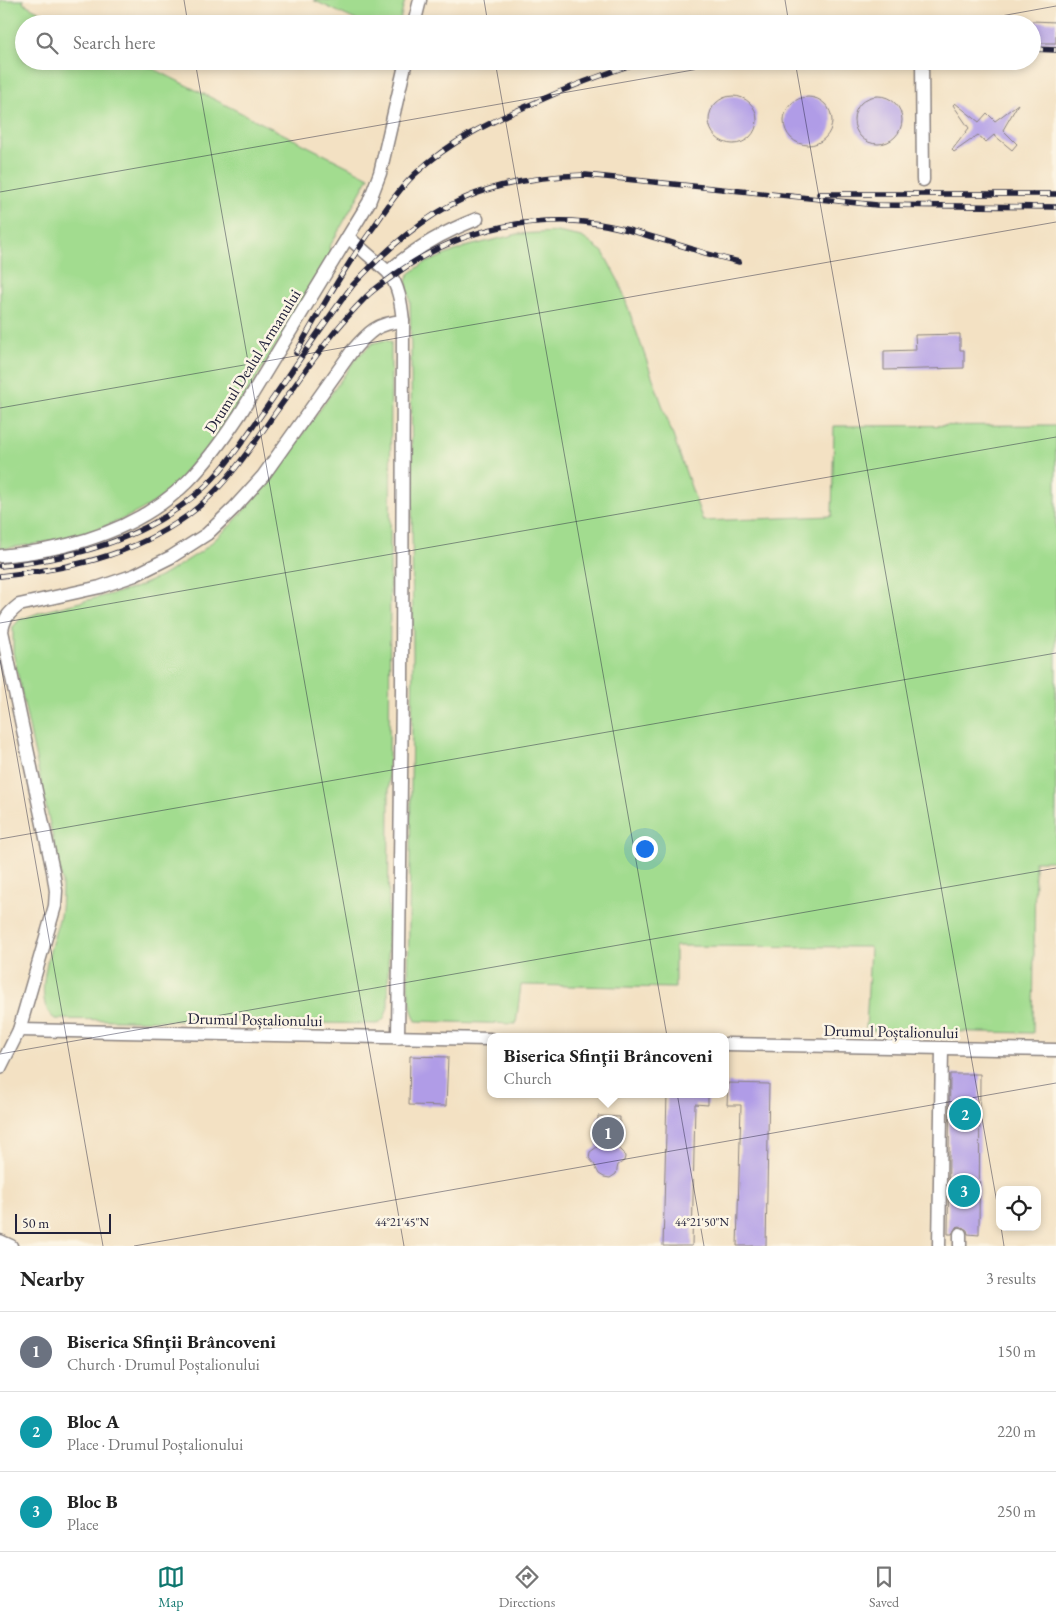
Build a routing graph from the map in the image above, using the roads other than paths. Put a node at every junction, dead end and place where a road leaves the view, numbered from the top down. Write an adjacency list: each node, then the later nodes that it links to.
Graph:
1 (420, 0): 2 (street)
2 (416, 15)
3 (404, 70): 7 (street, Drumul Dealul Armanului)
4 (922, 70): 5 (street)
5 (923, 180)
6 (477, 219): 8 (street)
7 (348, 237): 8 (street); 10 (street, Drumul Dealul Armanului)
8 (388, 272): 9 (street)
9 (403, 320): 11 (street); 12 (street)
10 (0, 556)
11 (19, 1030): 12 (street, Drumul Poștalionului); 17 (street)
12 (398, 1038): 13 (street, Drumul Poștalionului)
13 (487, 1039)
14 (729, 1044): 15 (street, Drumul Poștalionului)
15 (942, 1048): 16 (street, Drumul Poștalionului); 20 (street)
16 (1056, 1050)
17 (0, 1068)
18 (0, 1241): 19 (street)
19 (11, 1246)
20 (939, 1246)

